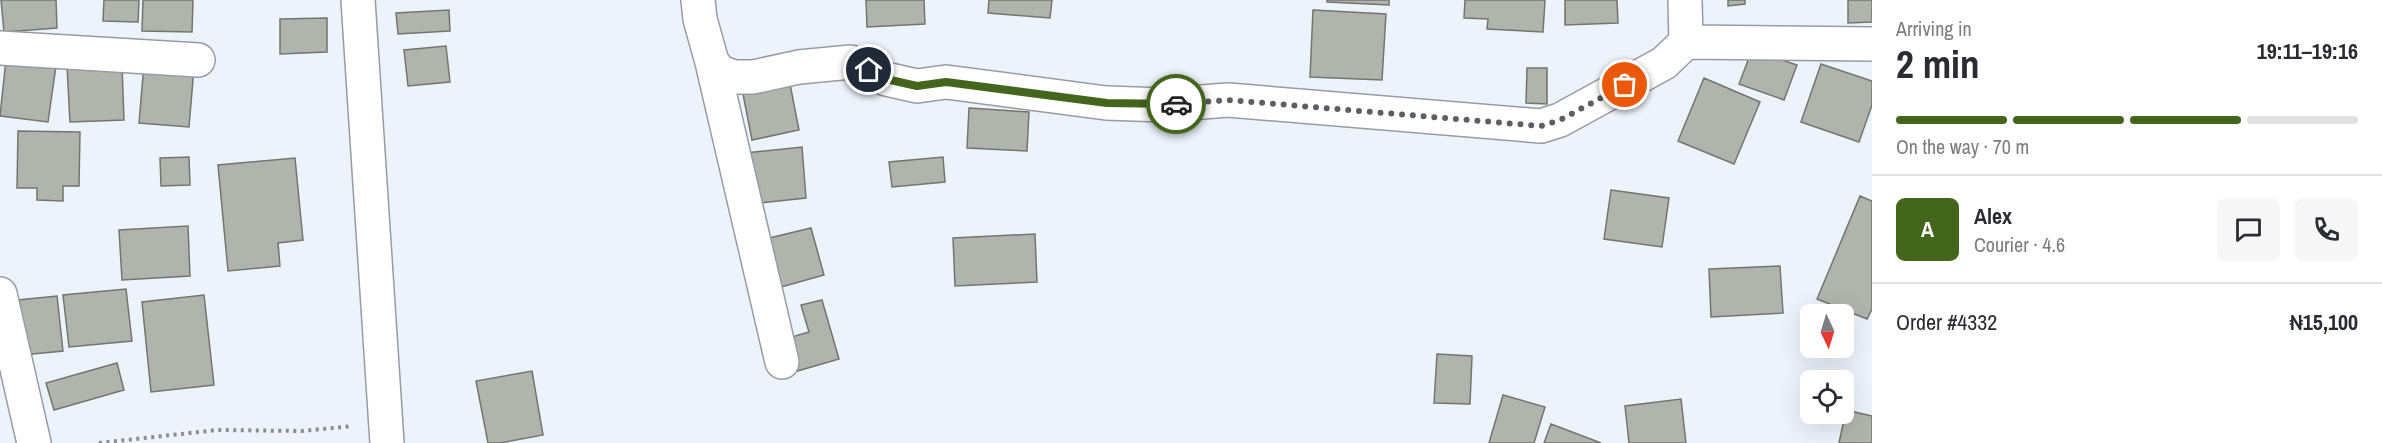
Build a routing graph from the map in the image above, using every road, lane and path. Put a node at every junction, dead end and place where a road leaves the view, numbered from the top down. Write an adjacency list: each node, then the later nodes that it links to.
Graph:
1 (358, 0): 11 (street)
2 (698, 0): 8 (street)
3 (1685, 0): 4 (street)
4 (1686, 42): 5 (street); 8 (street)
5 (1872, 44)
6 (0, 48): 7 (street)
7 (198, 60)
8 (712, 62): 10 (street)
9 (0, 294): 12 (street)
10 (782, 362)
11 (385, 433): 13 (path)
12 (34, 443)
13 (99, 443)

